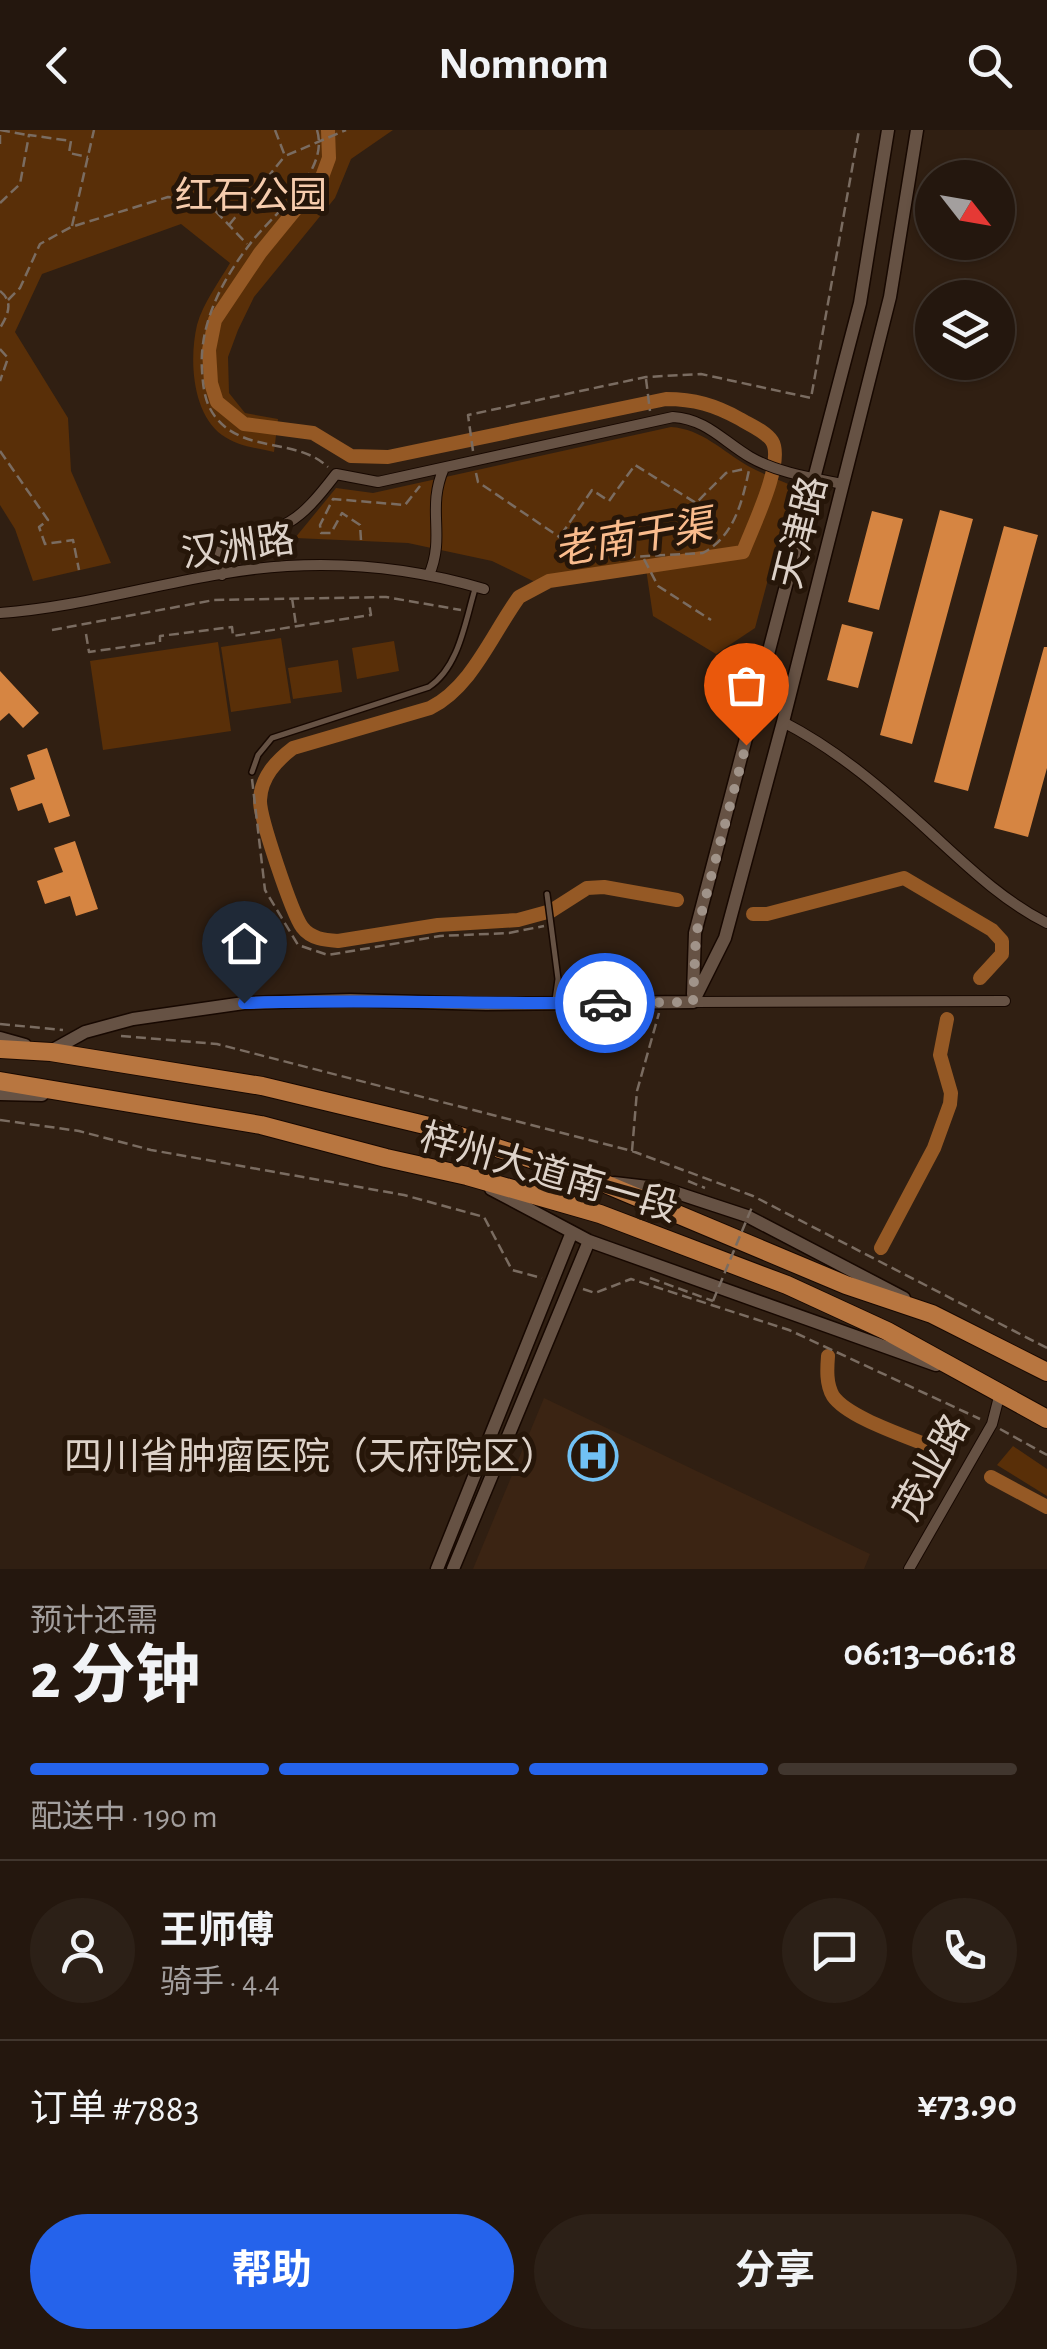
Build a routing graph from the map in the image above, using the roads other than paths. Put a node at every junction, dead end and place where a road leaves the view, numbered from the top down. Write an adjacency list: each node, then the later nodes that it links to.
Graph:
1 (888, 130): 4 (street, 天津路)
2 (918, 130): 5 (street, 天津路)
3 (444, 468): 4 (street); 6 (street); 7 (street)
4 (816, 478): 5 (street); 15 (street, 天津路)
5 (843, 484): 10 (street, 天津路)
6 (222, 575): 7 (street, 汉洲路); 9 (street, 汉洲路)
7 (429, 575): 8 (street, 汉洲路)
8 (480, 588): 11 (lane)
9 (0, 613)
10 (783, 722): 13 (street); 15 (street, 天津路)
11 (252, 772)
12 (547, 894): 16 (lane)
13 (1047, 923)
14 (1005, 1001): 15 (street)
15 (693, 1002): 16 (street)
16 (554, 1003): 19 (street)
17 (0, 1038): 19 (street)
18 (0, 1049): 19 (highway, 梓州大道南一段)
19 (50, 1052): 26 (highway, 梓州大道南一段)
20 (0, 1082): 22 (highway, 梓州大道南一段)
21 (0, 1094): 22 (street)
22 (79, 1095): 23 (highway, 梓州大道南一段)
23 (467, 1176): 24 (street); 27 (highway, 梓州大道南一段)
24 (572, 1232): 25 (street); 30 (street)
25 (589, 1241): 27 (street); 31 (street)
26 (1047, 1372)
27 (968, 1375): 28 (highway, 梓州大道南一段)
28 (1000, 1393): 29 (highway, 梓州大道南一段); 32 (street, 茂业路)
29 (1047, 1419)
30 (438, 1569)
31 (453, 1569)
32 (909, 1569)

